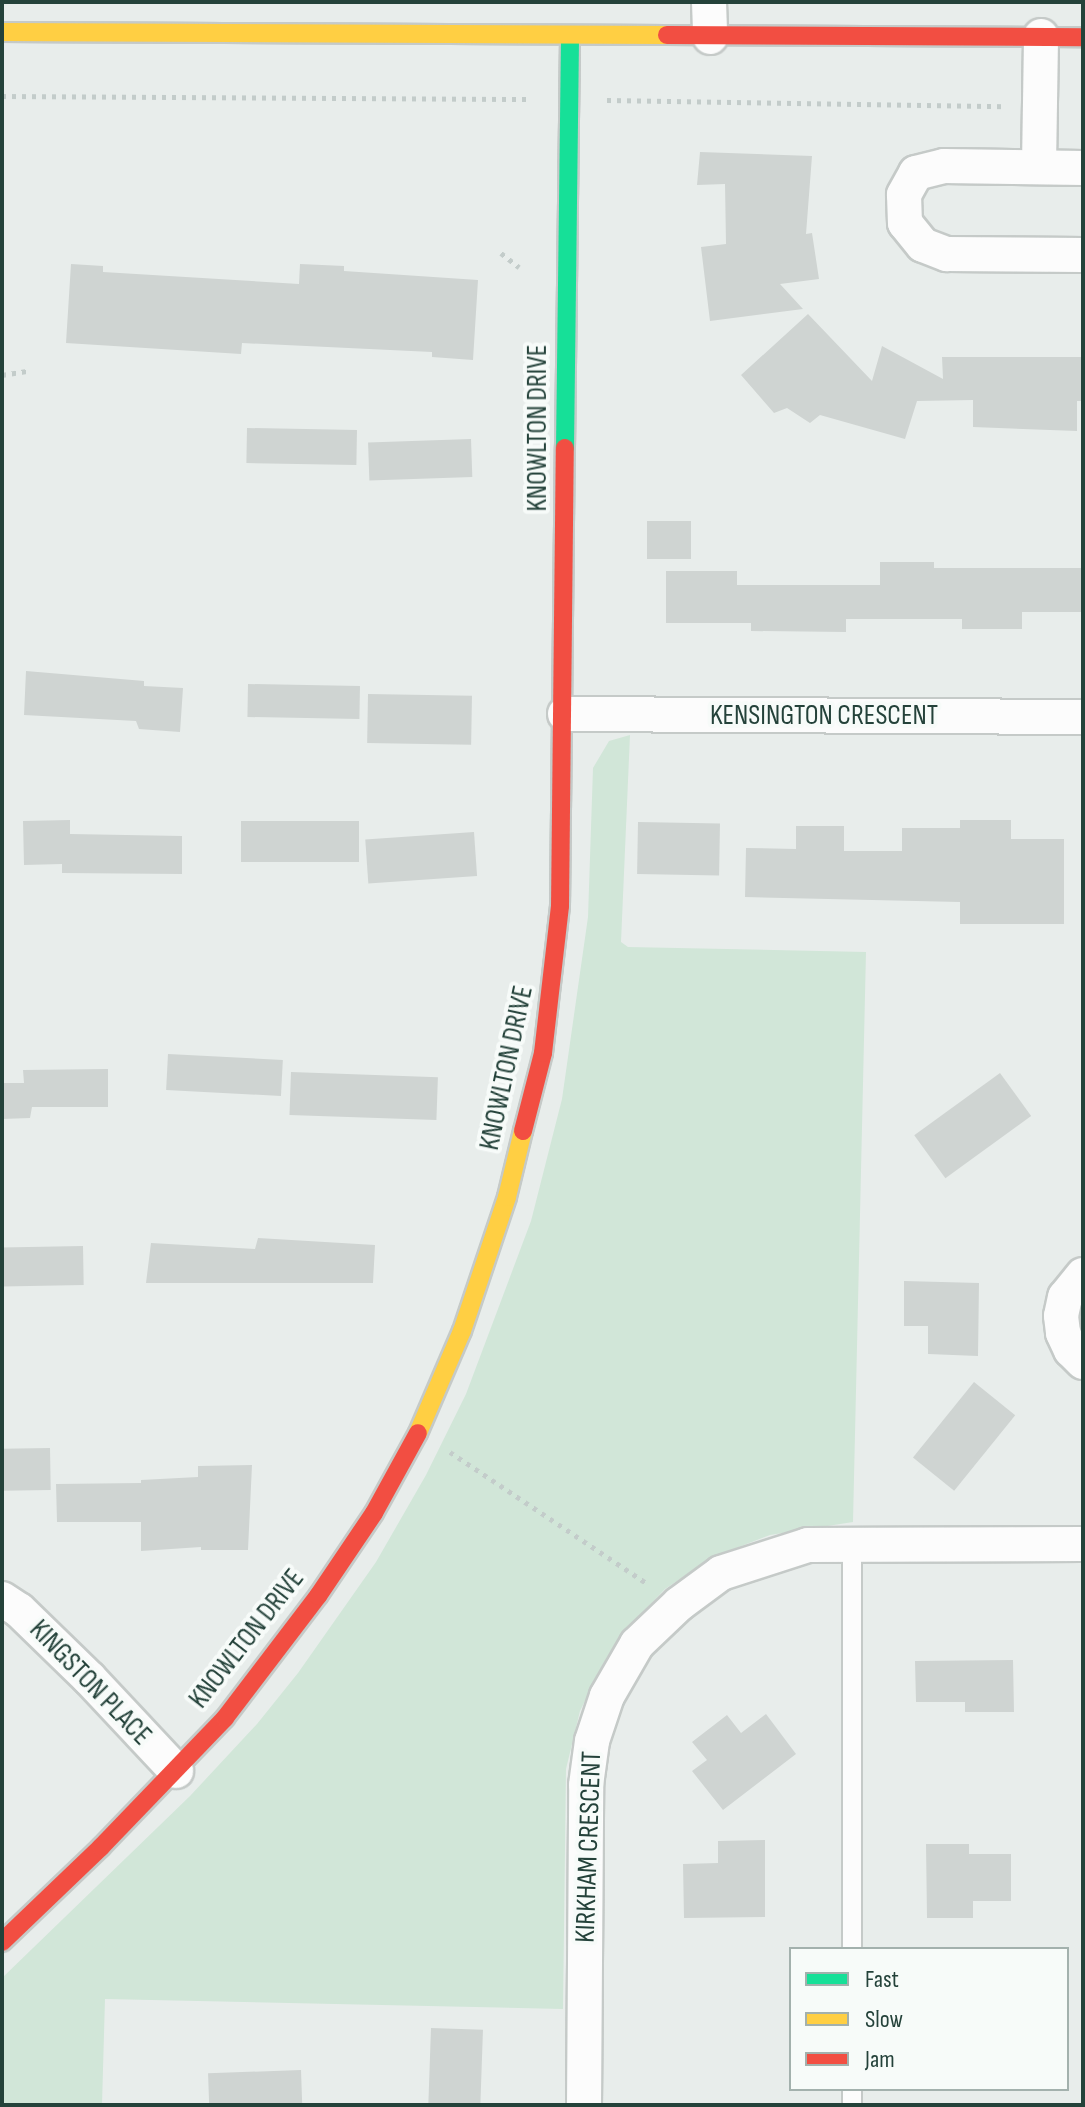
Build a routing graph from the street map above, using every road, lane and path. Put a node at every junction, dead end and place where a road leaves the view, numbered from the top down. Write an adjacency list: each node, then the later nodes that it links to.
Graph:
1 (709, 2): 5 (street)
2 (2, 32): 3 (street)
3 (570, 36): 5 (street); 14 (street, KNOWLTON DRIVE)
4 (1041, 36): 5 (street); 6 (street); 7 (street)
5 (710, 37)
6 (1083, 37)
7 (1039, 166): 8 (street); 10 (street)
8 (1083, 168)
9 (501, 253): 11 (path)
10 (1083, 255)
11 (519, 267)
12 (27, 371): 13 (path)
13 (2, 375)
14 (565, 714): 15 (street, KENSINGTON CRESCENT); 18 (street, KNOWLTON DRIVE)
15 (1083, 717)
16 (1083, 1275): 17 (street)
17 (1083, 1362)
18 (419, 1432): 22 (path); 23 (street, KNOWLTON DRIVE)
19 (852, 1542): 20 (street, KIRKHAM CRESCENT); 22 (street, KIRKHAM CRESCENT); 25 (lane)
20 (1083, 1544)
21 (2, 1599): 23 (street, KINGSTON PLACE)
22 (679, 1604): 26 (street, KIRKHAM CRESCENT)
23 (176, 1771): 24 (street, KNOWLTON DRIVE)
24 (2, 1942)
25 (852, 1947)
26 (584, 2105)

